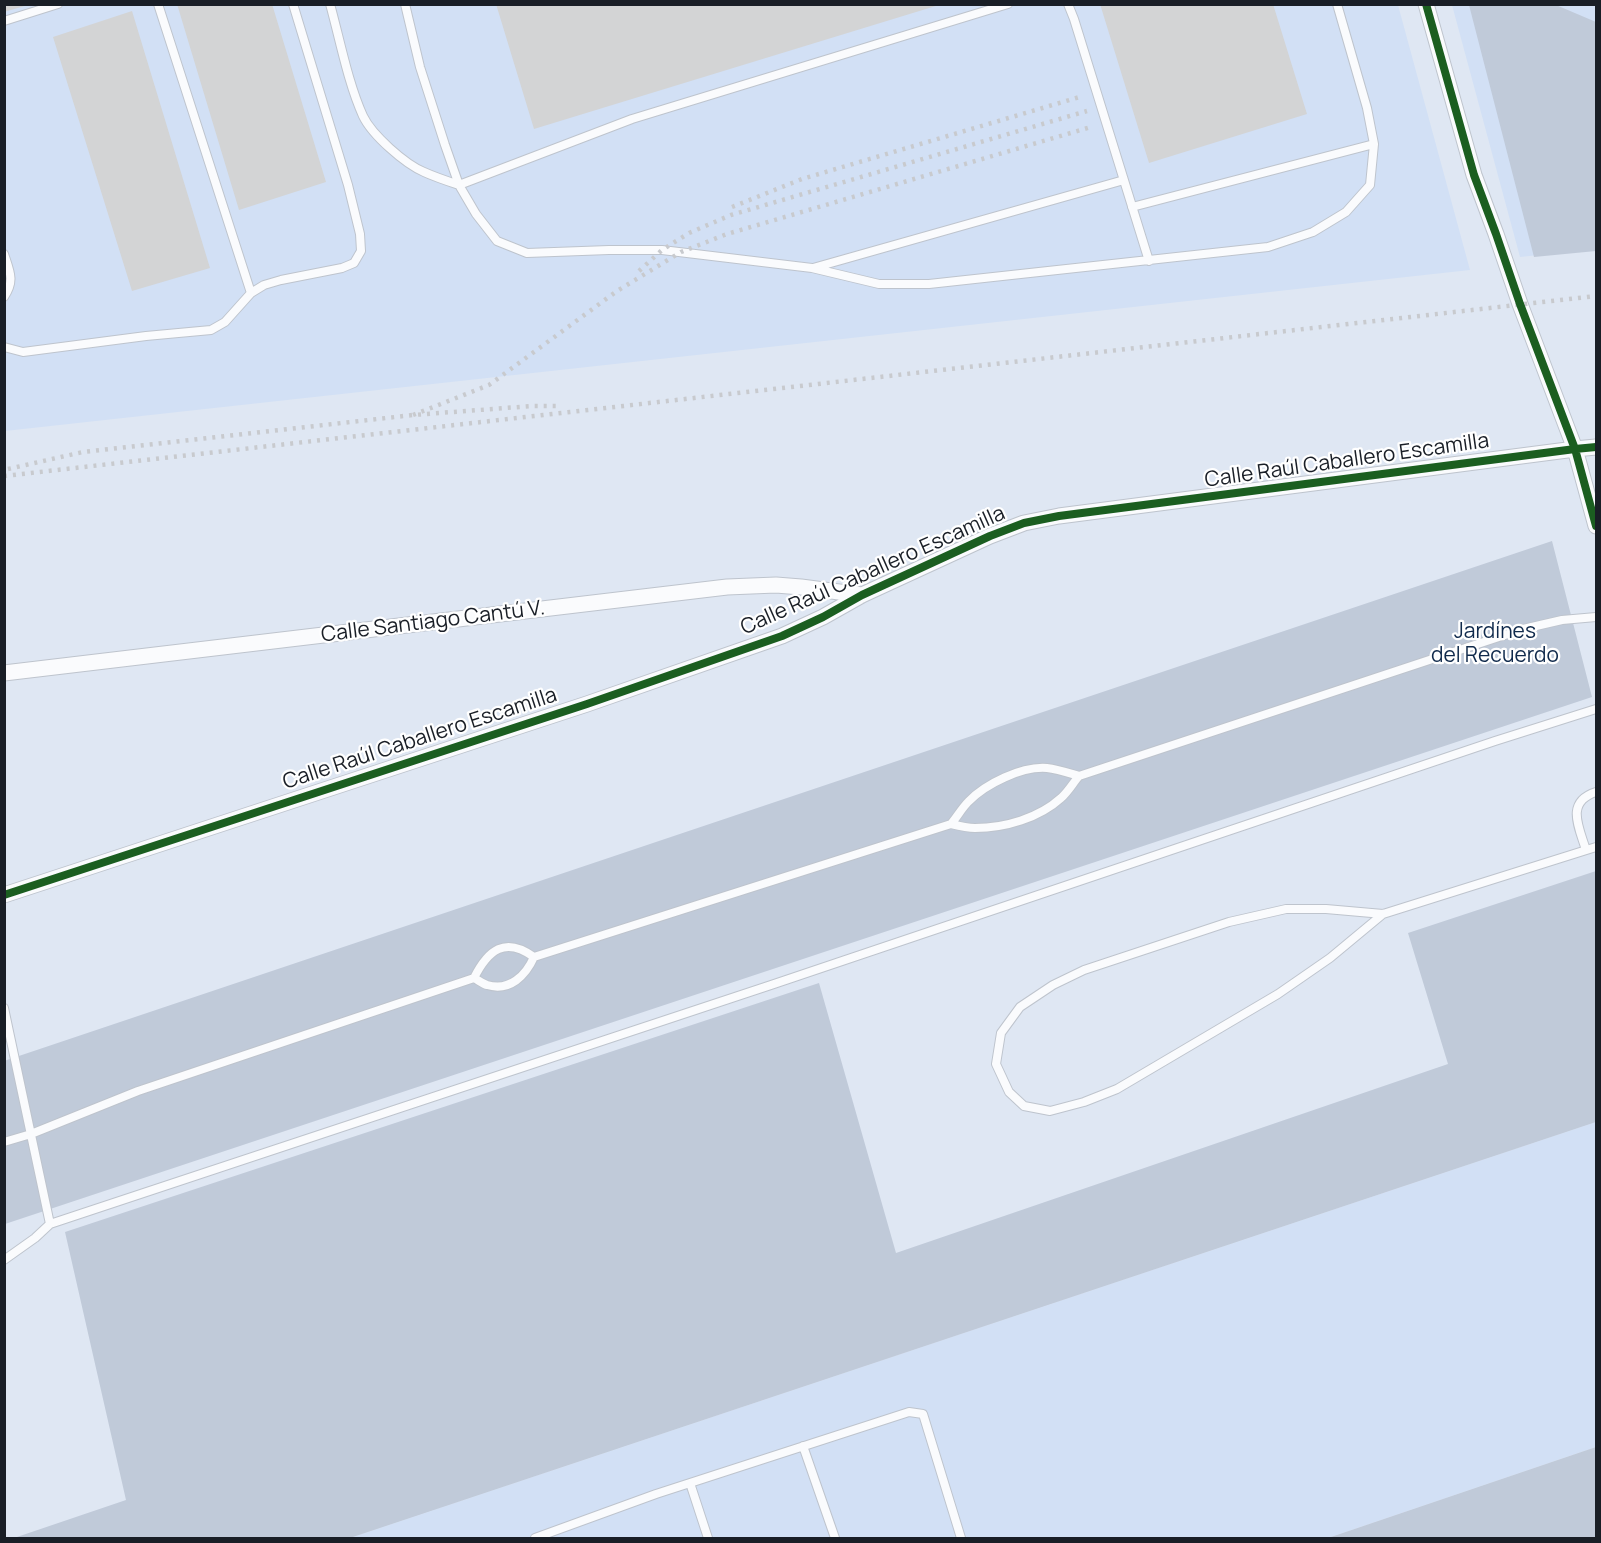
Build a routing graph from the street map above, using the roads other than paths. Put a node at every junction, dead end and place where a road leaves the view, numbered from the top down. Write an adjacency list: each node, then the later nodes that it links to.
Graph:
1 (58, 4): 10 (lane)
2 (158, 4): 18 (lane)
3 (293, 4): 18 (lane)
4 (330, 4): 13 (lane)
5 (405, 4): 13 (lane)
6 (1008, 4): 13 (lane)
7 (1068, 4): 12 (lane)
8 (1337, 4): 11 (lane)
9 (1426, 4): 22 (street)
10 (4, 21)
11 (1374, 144): 14 (lane); 16 (lane)
12 (1124, 180): 14 (lane); 17 (lane)
13 (459, 185): 17 (lane)
14 (1132, 207): 16 (lane)
15 (4, 254): 19 (lane)
16 (1149, 261): 17 (lane)
17 (812, 268)
18 (251, 293): 20 (lane)
19 (4, 297)
20 (4, 347)
21 (1596, 447): 22 (street, Calle Raúl Caballero Escamilla)
22 (1575, 448): 23 (street); 24 (street, Calle Raúl Caballero Escamilla)
23 (1596, 526)
24 (862, 595): 26 (street, Calle Santiago Cantú V.); 33 (street, Calle Raúl Caballero Escamilla)
25 (1596, 617): 28 (lane)
26 (4, 673)
27 (1596, 709): 40 (lane)
28 (1079, 776): 30 (lane); 30 (lane)
29 (1596, 792): 32 (lane)
30 (951, 824): 35 (lane)
31 (1596, 847): 32 (lane)
32 (1586, 850): 34 (lane)
33 (4, 895)
34 (1383, 914): 34 (lane)
35 (534, 957): 36 (lane); 36 (lane)
36 (474, 978): 38 (lane)
37 (4, 1008): 38 (lane)
38 (30, 1134): 39 (lane); 40 (lane)
39 (4, 1142)
40 (50, 1224): 41 (lane)
41 (4, 1260)
42 (803, 1446): 43 (lane); 46 (lane); 47 (lane)
43 (690, 1483): 44 (lane); 45 (lane)
44 (535, 1539)
45 (708, 1539)
46 (835, 1539)
47 (961, 1539)

